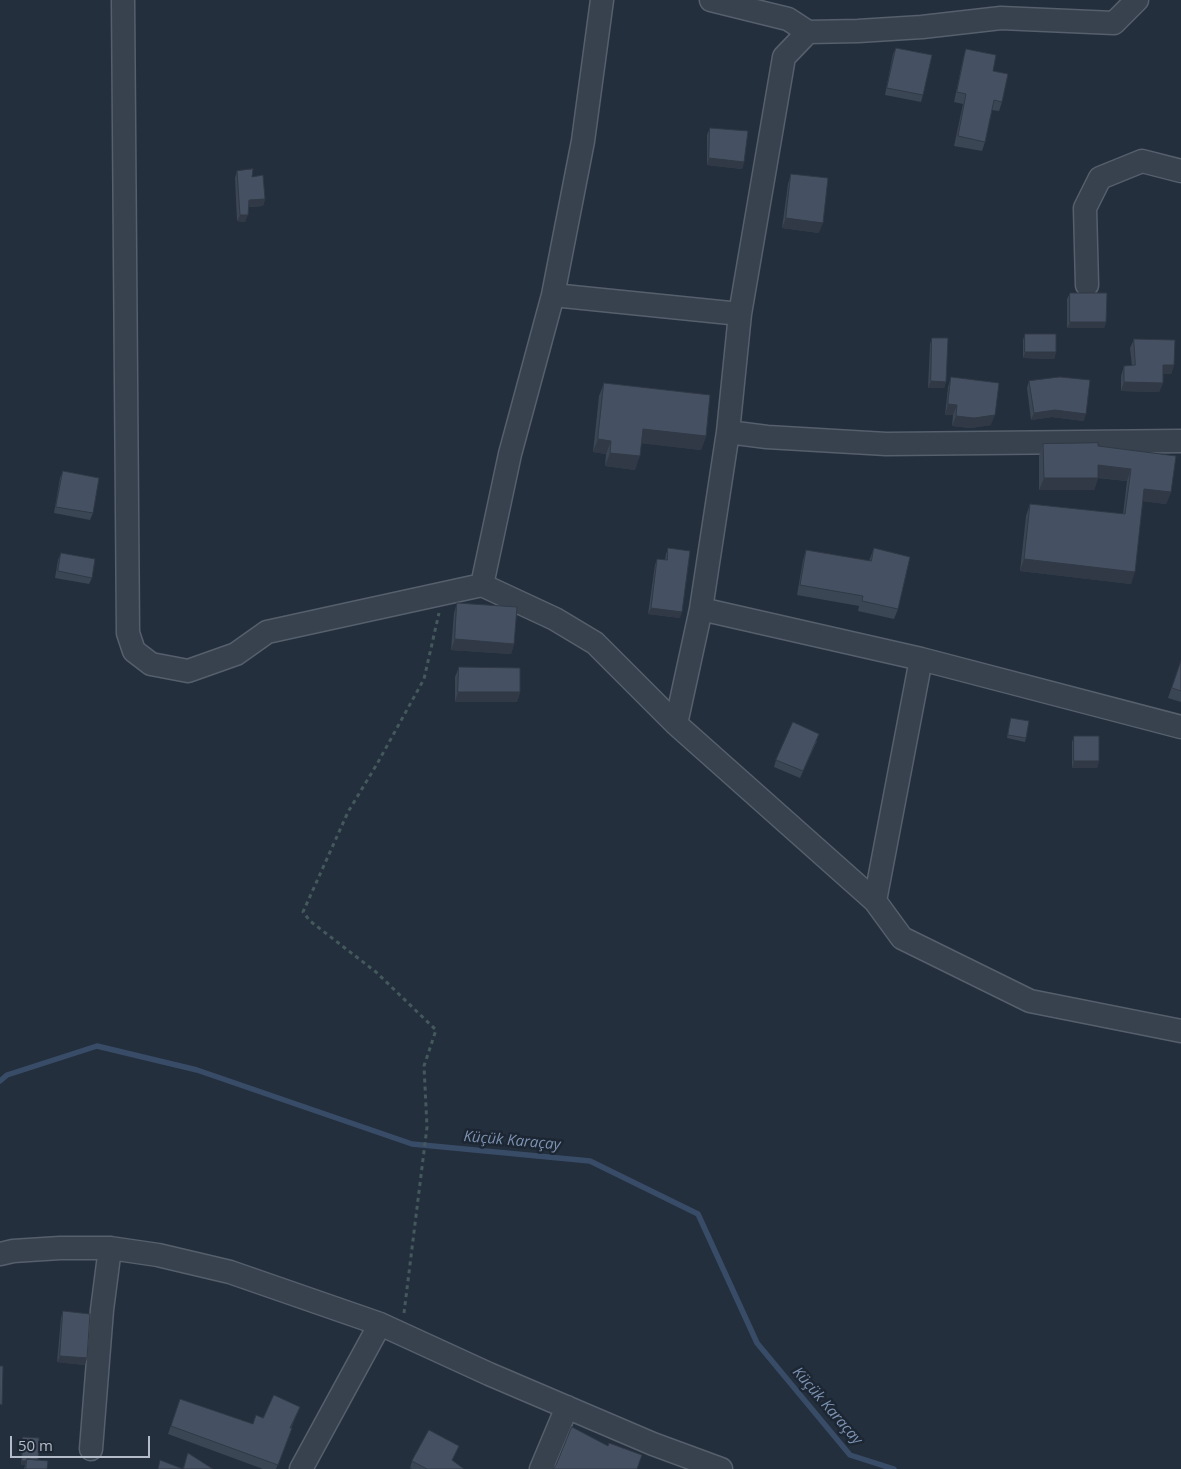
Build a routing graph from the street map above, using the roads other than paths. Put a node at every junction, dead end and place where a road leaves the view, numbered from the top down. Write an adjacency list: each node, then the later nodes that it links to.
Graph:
1 (123, 0): 13 (street)
2 (602, 0): 9 (street)
3 (711, 0): 5 (street)
4 (1137, 0): 6 (street)
5 (788, 9): 6 (street)
6 (808, 32): 10 (street)
7 (1181, 171): 8 (street)
8 (1086, 285)
9 (553, 295): 10 (street); 13 (street)
10 (740, 314): 11 (street)
11 (728, 432): 12 (street); 14 (street)
12 (1181, 441)
13 (482, 585): 16 (street)
14 (701, 609): 15 (street); 16 (street)
15 (921, 659): 17 (street); 18 (street)
16 (676, 724): 18 (street)
17 (1181, 727)
18 (875, 901): 19 (street)
19 (1181, 1031)
20 (110, 1248): 21 (street); 22 (street); 24 (street)
21 (0, 1254)
22 (380, 1324): 23 (street); 25 (street)
23 (567, 1407): 26 (street); 27 (street)
24 (91, 1448)
25 (301, 1469)
26 (541, 1469)
27 (721, 1469)

